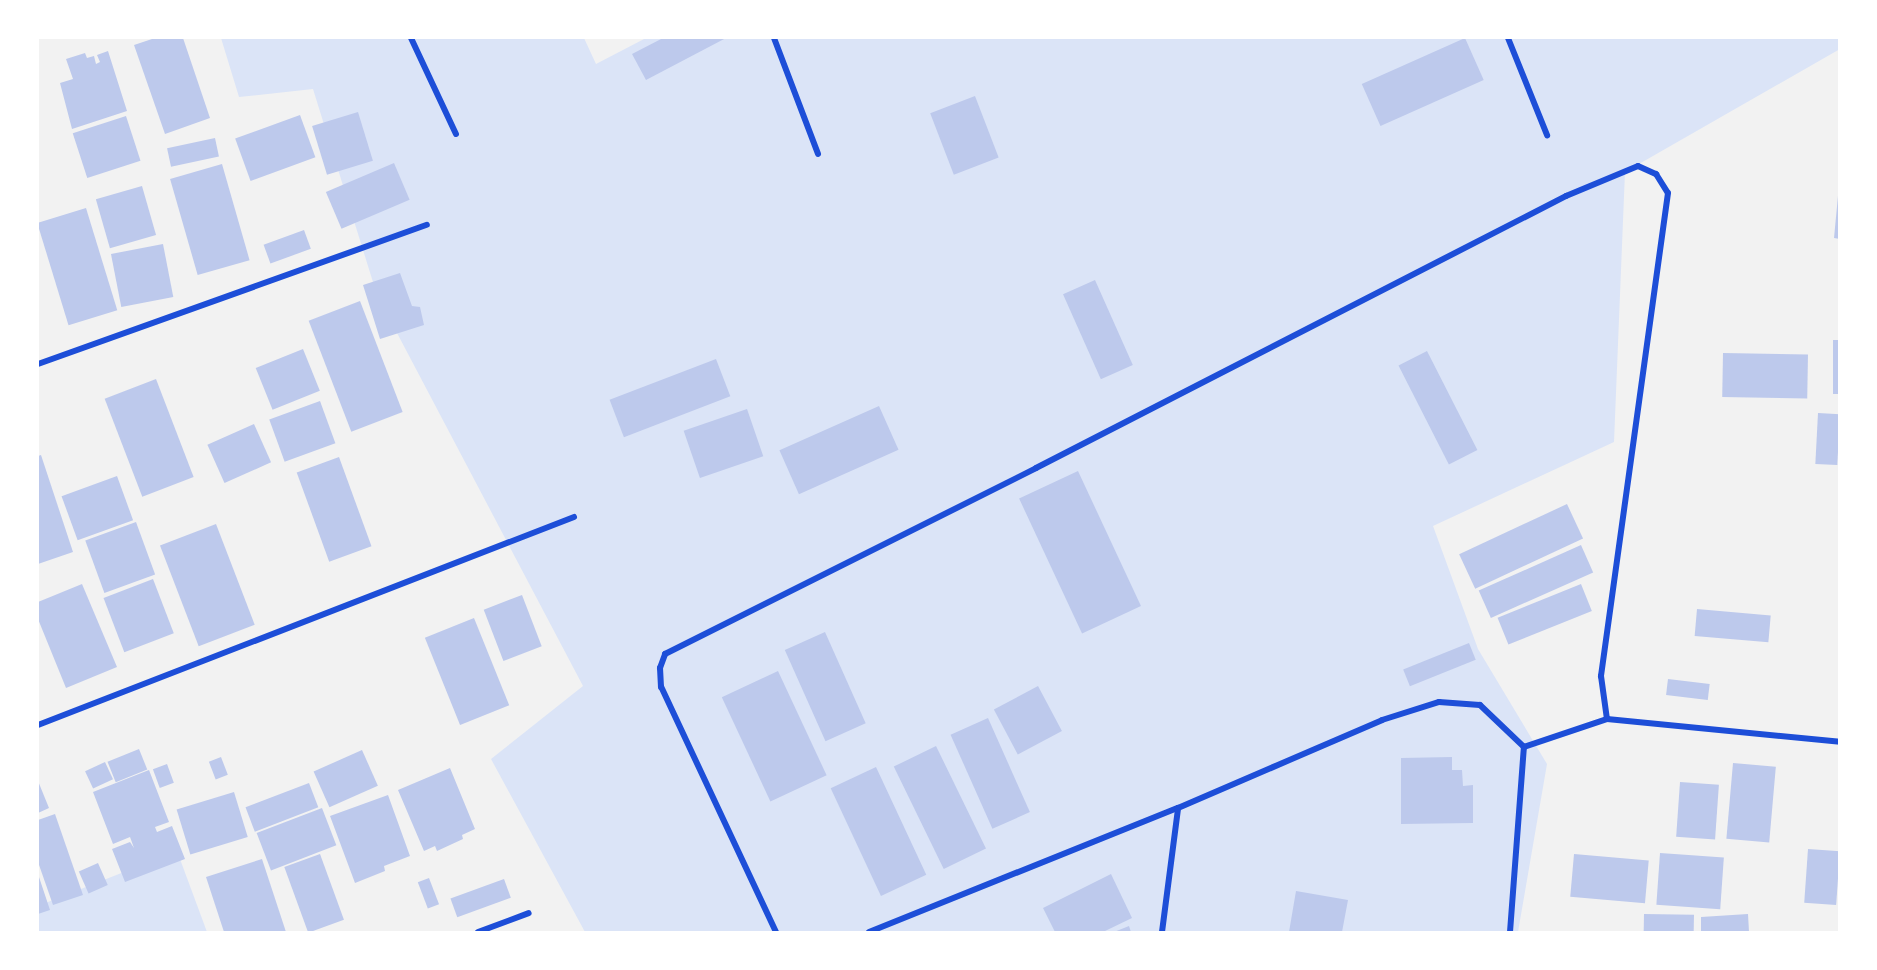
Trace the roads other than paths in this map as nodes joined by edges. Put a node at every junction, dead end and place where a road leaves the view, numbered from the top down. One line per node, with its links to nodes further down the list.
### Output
1 (411, 38): 4 (street)
2 (774, 38): 6 (street)
3 (1508, 38): 5 (street)
4 (456, 134)
5 (1547, 135)
6 (818, 154)
7 (427, 225): 8 (street)
8 (38, 364)
9 (574, 517): 11 (street)
10 (1607, 719): 12 (street); 13 (street); 17 (street)
11 (38, 725)
12 (1839, 742)
13 (1524, 747): 14 (street); 20 (street)
14 (1178, 808): 18 (street); 19 (street)
15 (529, 913): 16 (street)
16 (478, 933)
17 (776, 933)
18 (869, 933)
19 (1162, 933)
20 (1510, 933)

